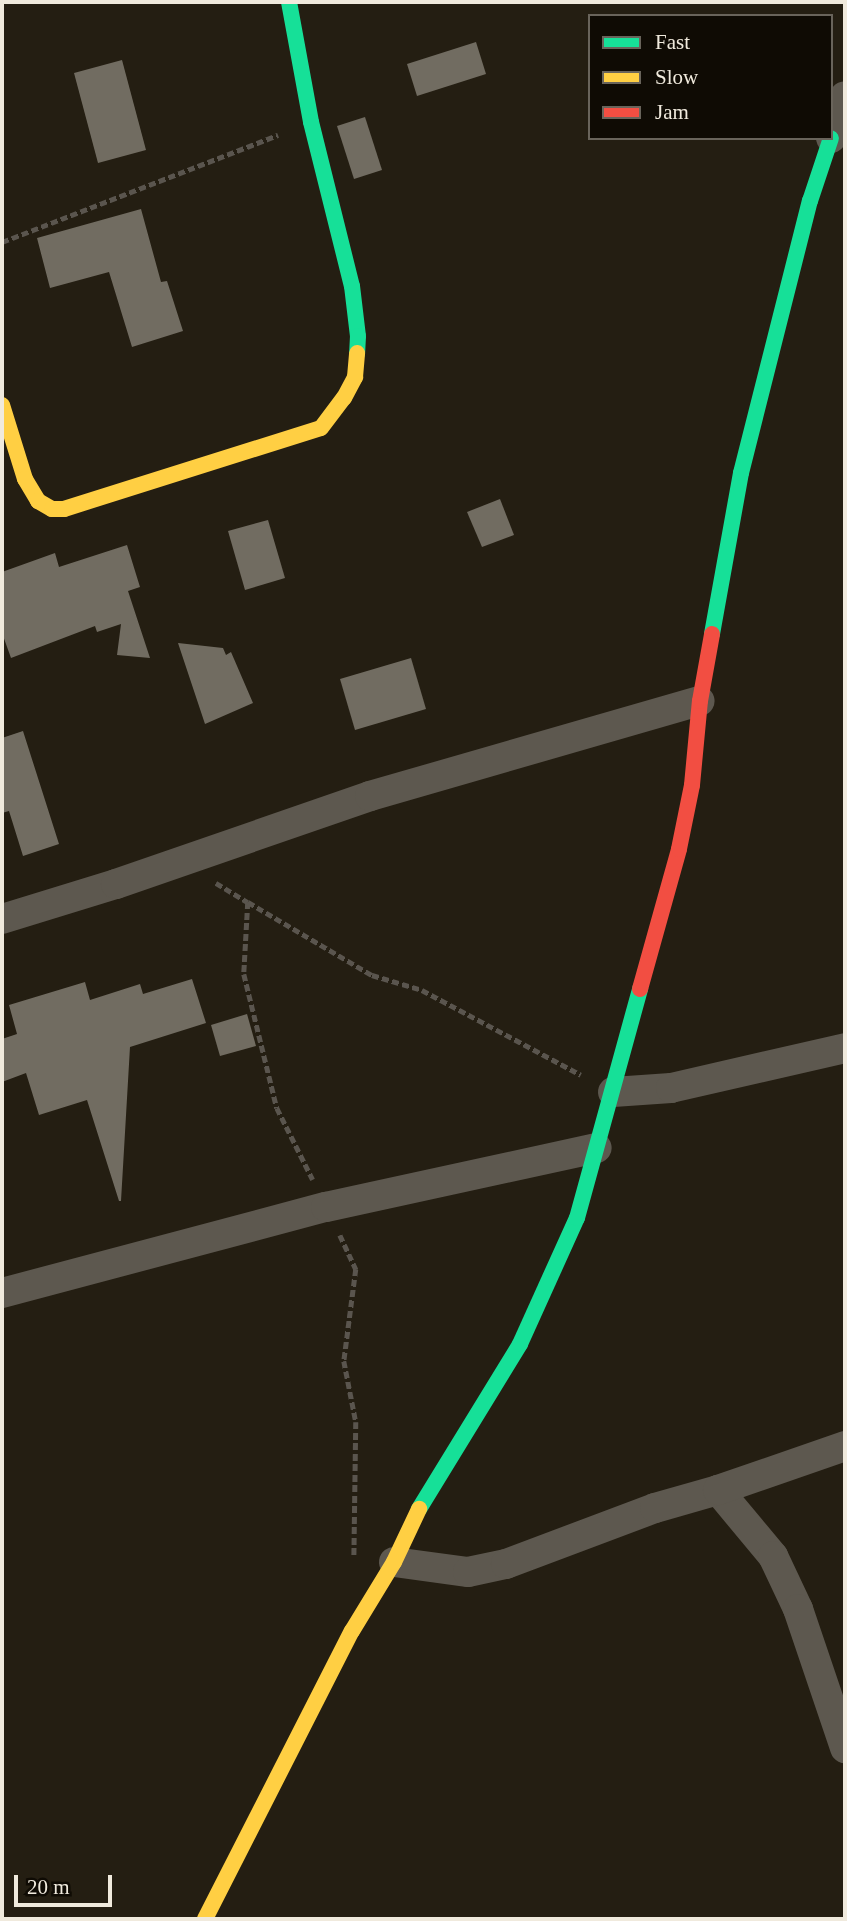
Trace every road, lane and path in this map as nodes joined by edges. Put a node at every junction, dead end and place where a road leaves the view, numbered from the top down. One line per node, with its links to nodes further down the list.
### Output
1 (289, 2): 3 (street)
2 (845, 96): 4 (street)
3 (311, 122): 6 (path); 7 (street)
4 (833, 132)
5 (830, 140): 8 (street)
6 (2, 242)
7 (2, 405)
8 (700, 702): 9 (street); 13 (street)
9 (181, 862): 10 (path); 11 (street)
10 (247, 902): 13 (path); 15 (path)
11 (2, 919)
12 (845, 1048): 13 (street)
13 (613, 1092): 14 (street)
14 (597, 1148): 15 (street); 20 (street)
15 (326, 1207): 16 (street); 19 (path)
16 (2, 1293)
17 (845, 1446): 18 (street)
18 (718, 1490): 20 (street); 21 (street)
19 (354, 1561)
20 (394, 1562): 22 (street)
21 (845, 1748)
22 (205, 1919)

